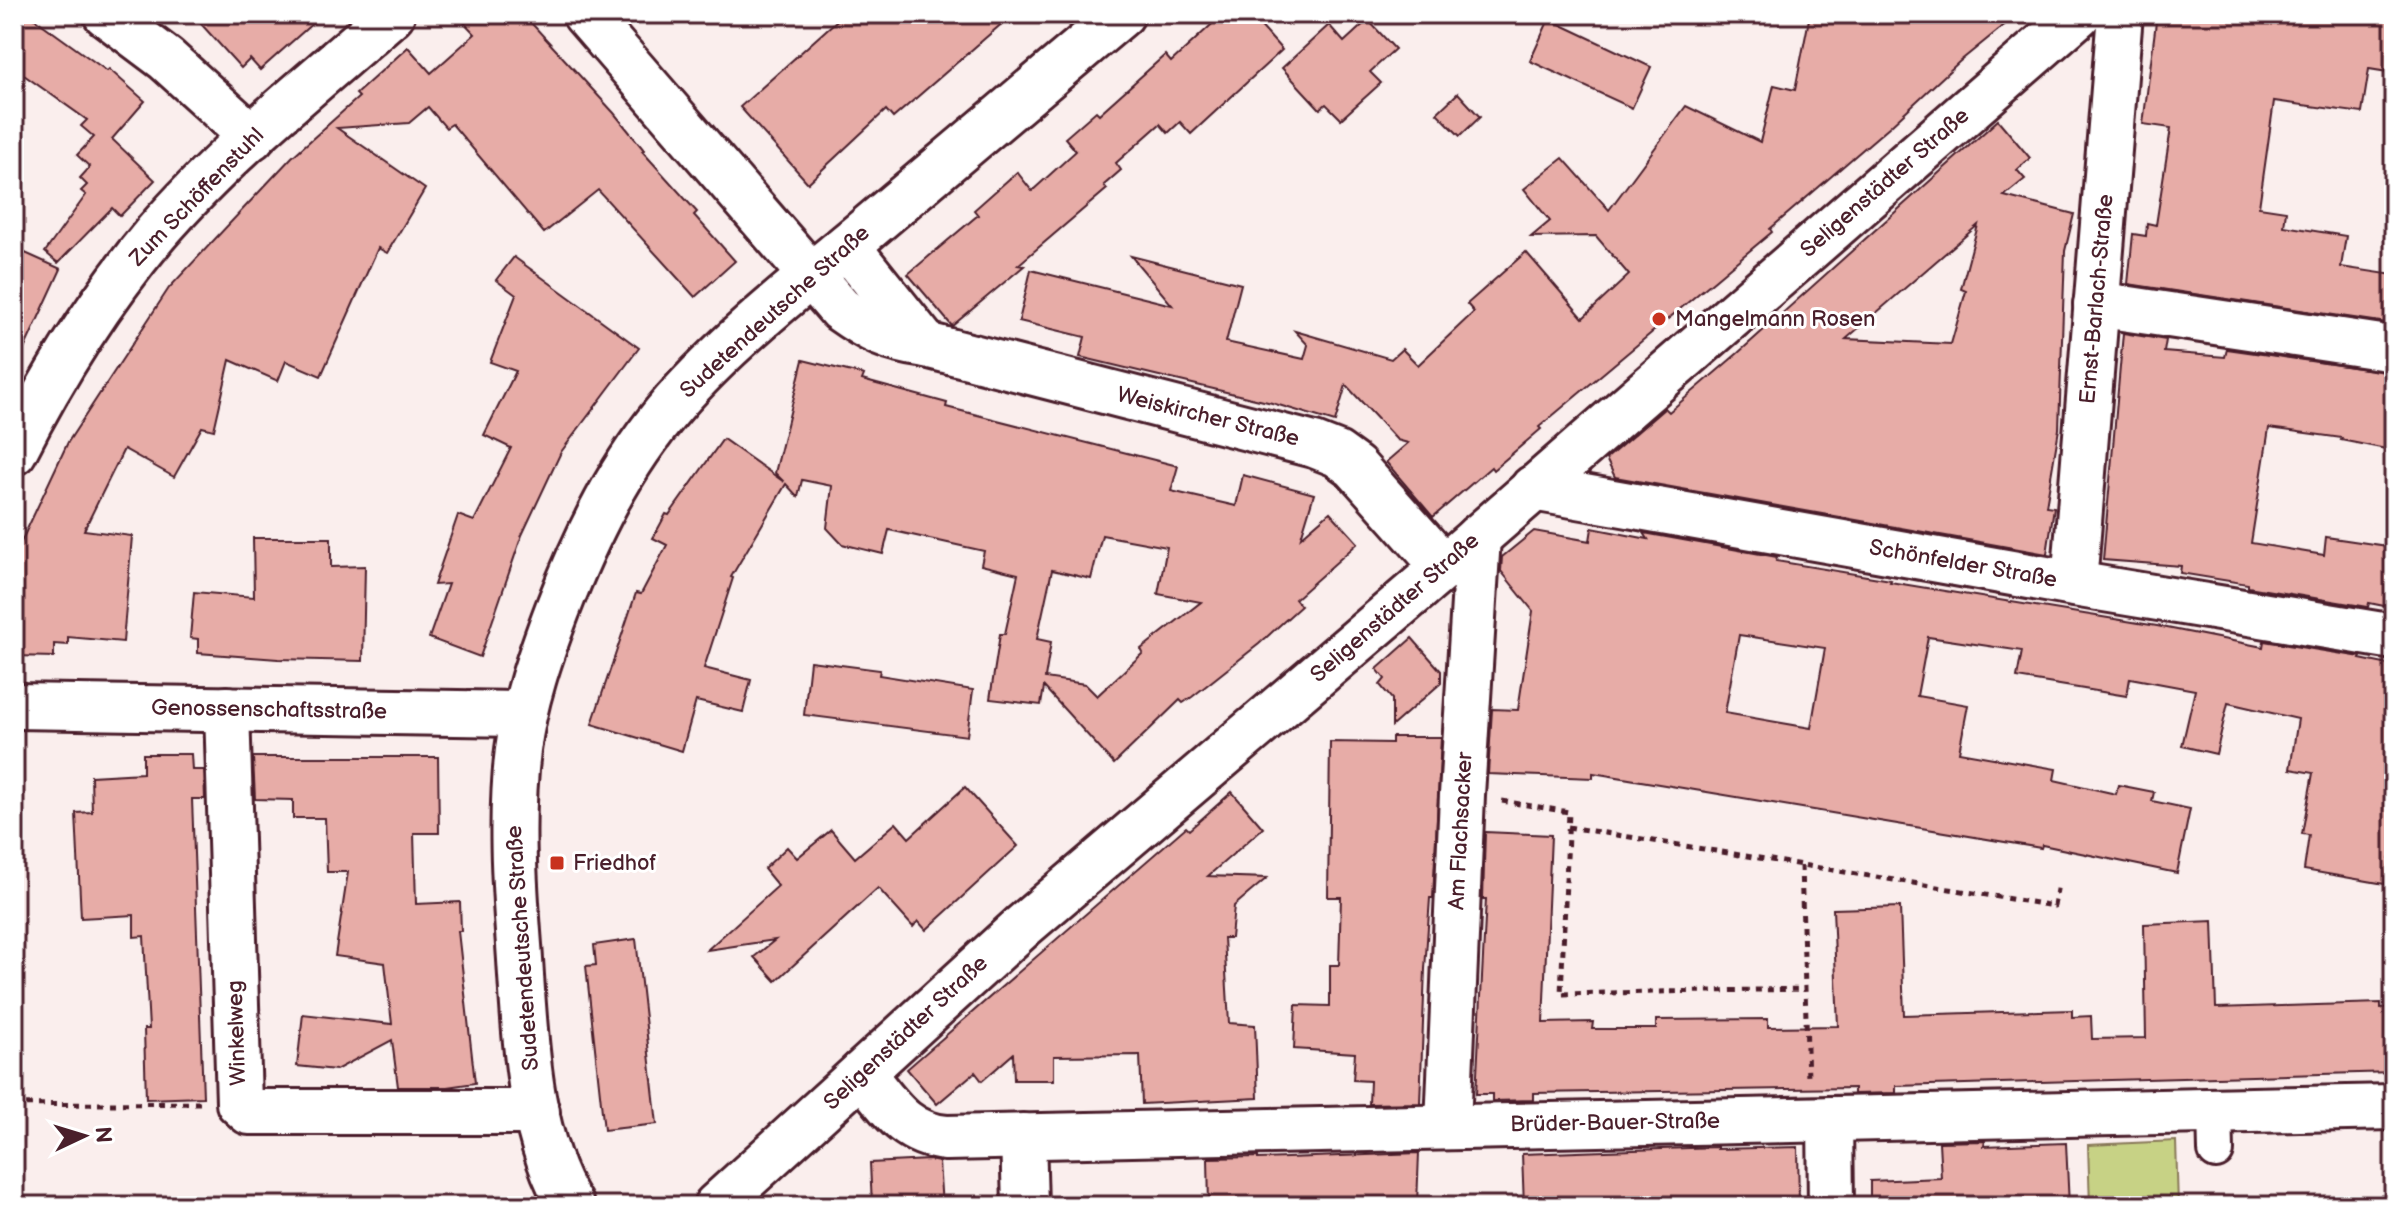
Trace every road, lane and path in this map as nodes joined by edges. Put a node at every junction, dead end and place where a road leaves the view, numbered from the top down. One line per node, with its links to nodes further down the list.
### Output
1 (106, 14): 7 (street)
2 (392, 14): 7 (street, Zum Schöffenstuhl)
3 (585, 14): 9 (street, Weiskircher Straße)
4 (1122, 14): 8 (street, Sudetendeutsche Straße)
5 (2079, 14): 15 (street, Seligenstädter Straße)
6 (2120, 14): 10 (street, Ernst-Barlach-Straße)
7 (252, 137): 13 (street, Zum Schöffenstuhl)
8 (847, 246): 9 (street, Sudetendeutsche Straße); 11 (street)
9 (812, 277): 11 (street, Weiskircher Straße); 22 (street, Sudetendeutsche Straße)
10 (2096, 304): 12 (street); 18 (street, Ernst-Barlach-Straße)
11 (926, 345): 17 (street, Weiskircher Straße)
12 (2394, 349)
13 (29, 386): 14 (street, Zum Schöffenstuhl)
14 (14, 452)
15 (1533, 488): 16 (street, Seligenstädter Straße); 18 (street, Schönfelder Straße)
16 (1478, 537): 17 (street, Seligenstädter Straße); 23 (street, Am Flachsacker)
17 (1444, 567): 28 (street, Seligenstädter Straße)
18 (2074, 584): 19 (street, Schönfelder Straße)
19 (2394, 637)
20 (14, 706): 21 (street, Genossenschaftsstraße)
21 (227, 709): 22 (street, Genossenschaftsstraße); 29 (street, Winkelweg)
22 (524, 714): 32 (street, Sudetendeutsche Straße)
23 (1462, 795): 24 (path); 34 (street, Am Flachsacker)
24 (1568, 827): 25 (path); 27 (path)
25 (1801, 866): 26 (path); 27 (path)
26 (2058, 884)
27 (1805, 989): 33 (path)
28 (862, 1073): 35 (street, Brüder-Bauer-Straße); 38 (street, Seligenstädter Straße)
29 (239, 1103): 30 (path); 32 (street, Winkelweg)
30 (14, 1105)
31 (2394, 1107): 33 (street, Brüder-Bauer-Straße)
32 (537, 1112): 36 (street, Sudetendeutsche Straße)
33 (1820, 1120): 34 (street, Brüder-Bauer-Straße); 40 (street)
34 (1448, 1125): 35 (street, Brüder-Bauer-Straße)
35 (1023, 1136): 39 (street)
36 (564, 1194): 37 (path)
37 (468, 1206)
38 (716, 1206)
39 (1025, 1206)
40 (1831, 1206)

